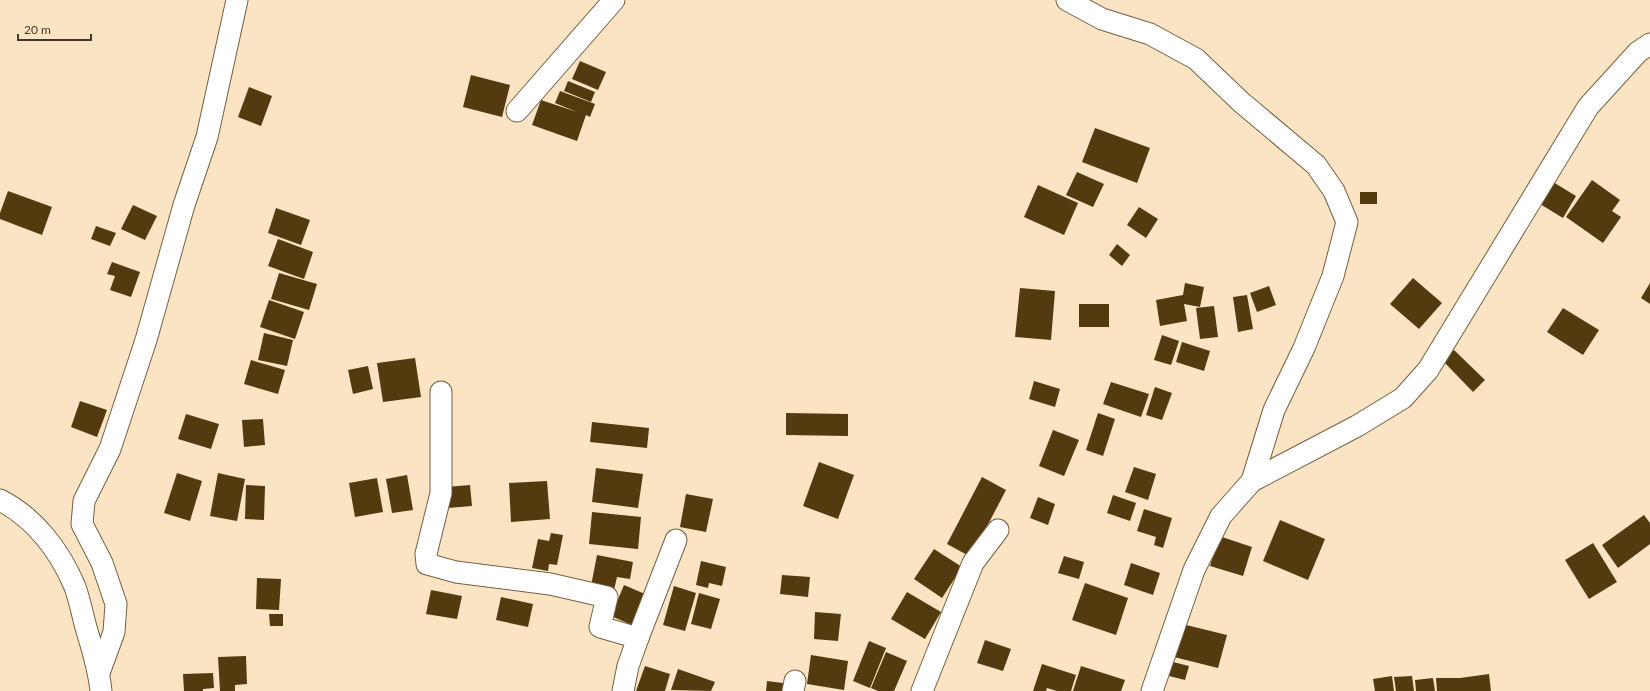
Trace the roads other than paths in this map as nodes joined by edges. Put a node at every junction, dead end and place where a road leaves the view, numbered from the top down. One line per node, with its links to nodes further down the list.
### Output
1 (237, 0): 12 (street)
2 (614, 0): 5 (street)
3 (1067, 0): 7 (street)
4 (1650, 44): 7 (street)
5 (517, 111)
6 (440, 392): 11 (street)
7 (1252, 481): 15 (street)
8 (0, 500): 12 (street)
9 (998, 530): 14 (street)
10 (676, 540): 11 (street)
11 (638, 638): 13 (street)
12 (100, 682)
13 (623, 691)
14 (922, 691)
15 (1152, 691)

